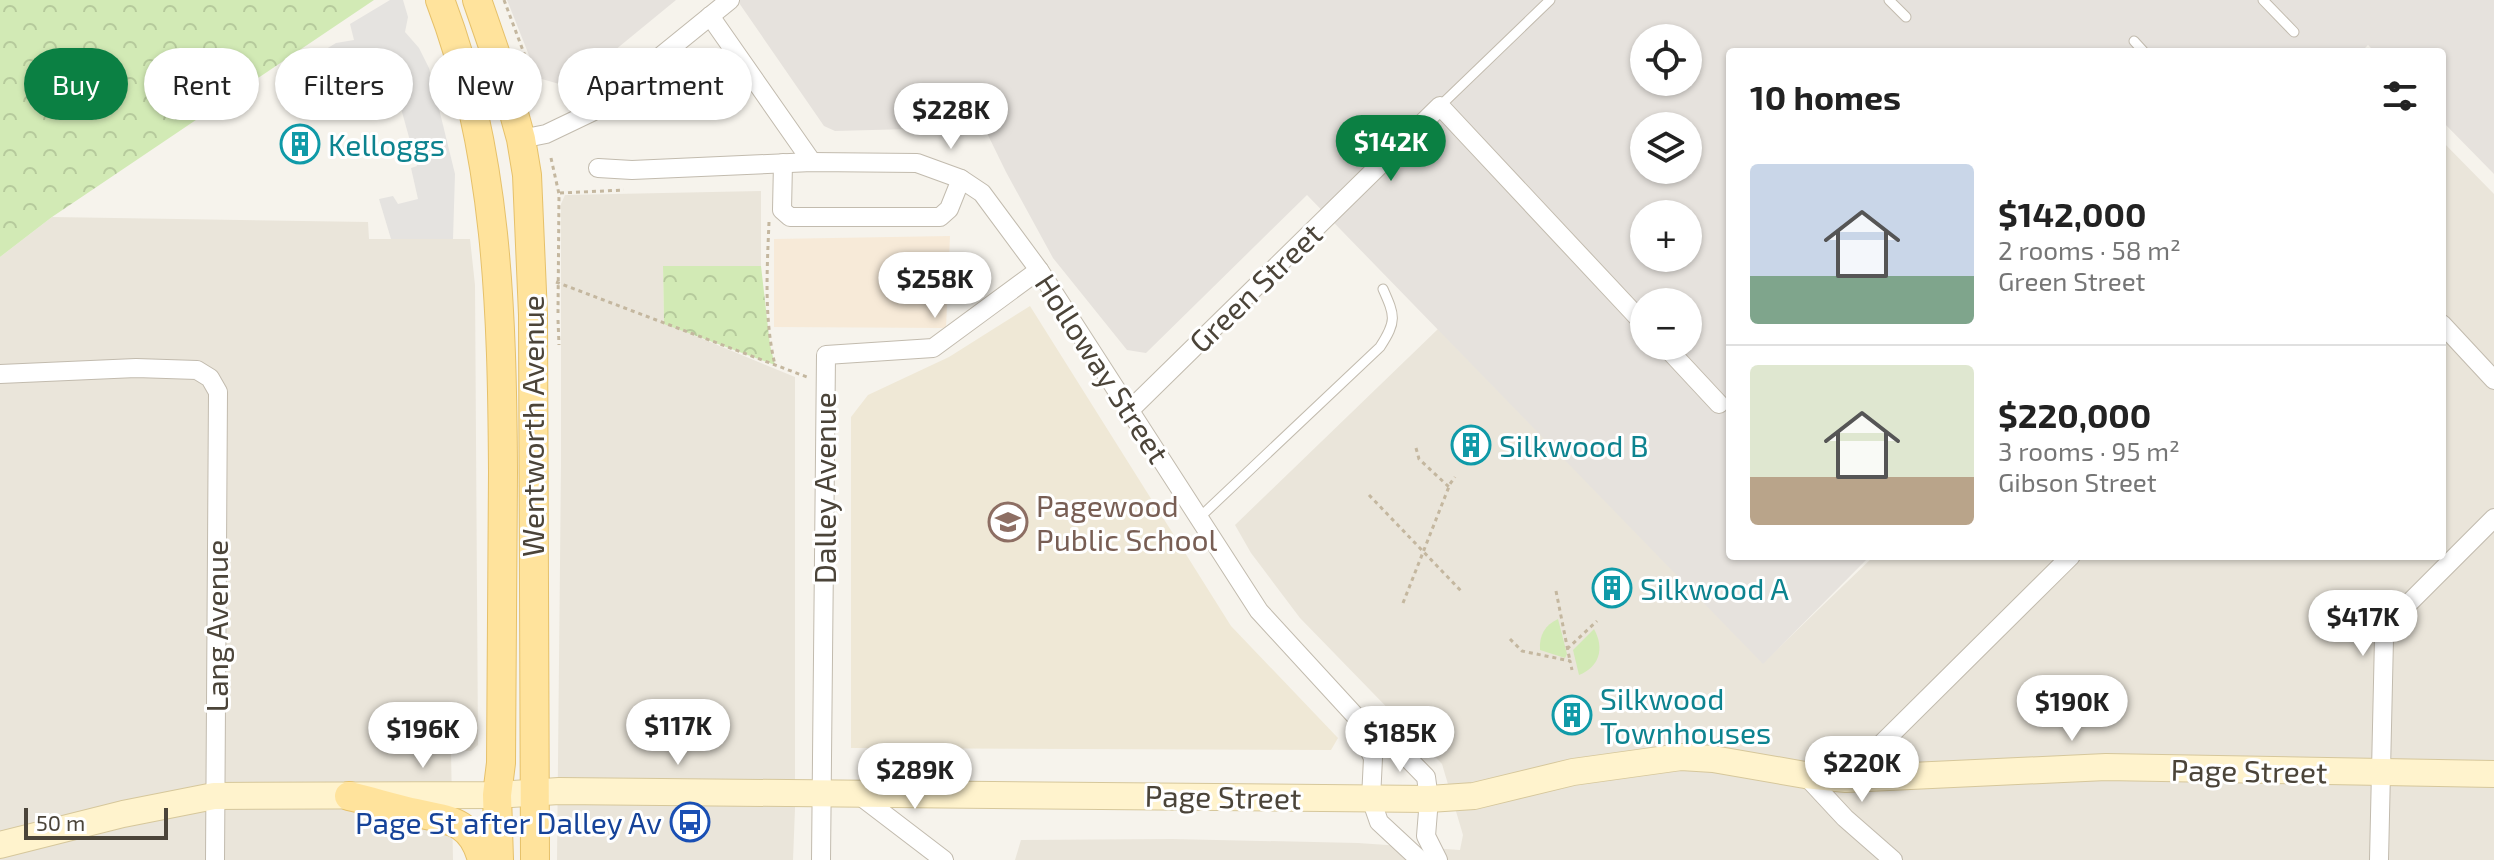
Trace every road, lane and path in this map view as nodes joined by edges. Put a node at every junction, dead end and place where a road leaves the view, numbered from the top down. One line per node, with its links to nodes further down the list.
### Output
1 (440, 0): 16 (main road, Wentworth Avenue)
2 (477, 0): 15 (main road, Wentworth Avenue)
3 (504, 0): 12 (path)
4 (730, 0): 8 (street)
5 (1550, 0): 14 (lane)
6 (1889, 0): 9 (lane)
7 (2263, 0): 10 (lane)
8 (710, 16): 15 (street); 17 (street)
9 (1906, 17)
10 (2294, 32)
11 (2134, 41): 13 (lane)
12 (522, 48)
13 (2140, 48)
14 (1440, 106): 27 (street); 35 (street, Green Street)
15 (521, 139): 16 (main road); 25 (main road, Wentworth Avenue)
16 (480, 145): 59 (main road, Wentworth Avenue)
17 (812, 162): 18 (street, Holloway Street); 20 (street, Holloway Street)
18 (783, 163): 19 (street, Holloway Street); 20 (street)
19 (598, 168)
20 (961, 179): 24 (street, Holloway Street)
21 (632, 189): 22 (path)
22 (559, 194)
23 (769, 211): 30 (path)
24 (1039, 270): 33 (street, Dalley Avenue); 35 (street, Holloway Street)
25 (530, 272): 30 (path); 57 (main road, Wentworth Avenue)
26 (1383, 289): 40 (lane)
27 (1630, 309)
28 (2446, 328): 32 (street)
29 (1678, 360): 34 (street)
30 (775, 365): 33 (path)
31 (0, 374): 61 (street, Lang Avenue)
32 (2494, 380)
33 (825, 384): 58 (street, Dalley Avenue)
34 (1719, 404)
35 (1131, 409): 40 (street, Holloway Street)
36 (1416, 448): 38 (path)
37 (1455, 477): 38 (path)
38 (1449, 487): 42 (path)
39 (1369, 495): 42 (path)
40 (1199, 518): 52 (street, Holloway Street)
41 (2494, 518): 53 (street)
42 (1423, 552): 45 (path); 46 (path)
43 (2067, 560): 56 (street)
44 (1556, 591): 49 (path)
45 (1463, 593)
46 (1403, 603)
47 (1597, 621): 49 (path)
48 (1510, 639): 50 (path)
49 (1567, 649): 50 (path)
50 (1570, 661): 51 (path)
51 (1572, 670)
52 (1360, 721): 63 (street, Holloway Street); 64 (street, Holloway Street)
53 (2382, 772): 54 (main road, Page Street); 56 (main road, Page Street); 75 (street)
54 (2494, 774)
55 (1805, 775): 56 (main road, Page Street); 64 (main road, Page Street); 74 (street)
56 (1846, 779)
57 (535, 792): 58 (main road, Page Street); 59 (main road, Page Street); 69 (main road, Wentworth Avenue)
58 (822, 793): 60 (main road, Page Street); 70 (street, Dalley Avenue)
59 (497, 795): 62 (main road, Page Street); 68 (main road, Wentworth Avenue)
60 (859, 795): 63 (main road, Page Street); 71 (street)
61 (214, 796): 62 (main road, Page Street); 65 (main road, Page Street); 66 (street, Lang Avenue)
62 (349, 796): 67 (main road)
63 (1371, 799): 64 (main road, Page Street); 72 (street)
64 (1429, 799): 73 (street, Holloway Street)
65 (0, 845)
66 (215, 860)
67 (482, 860)
68 (499, 860)
69 (535, 860)
70 (821, 860)
71 (944, 860)
72 (1420, 860)
73 (1438, 860)
74 (1893, 860)
75 (2379, 860)

